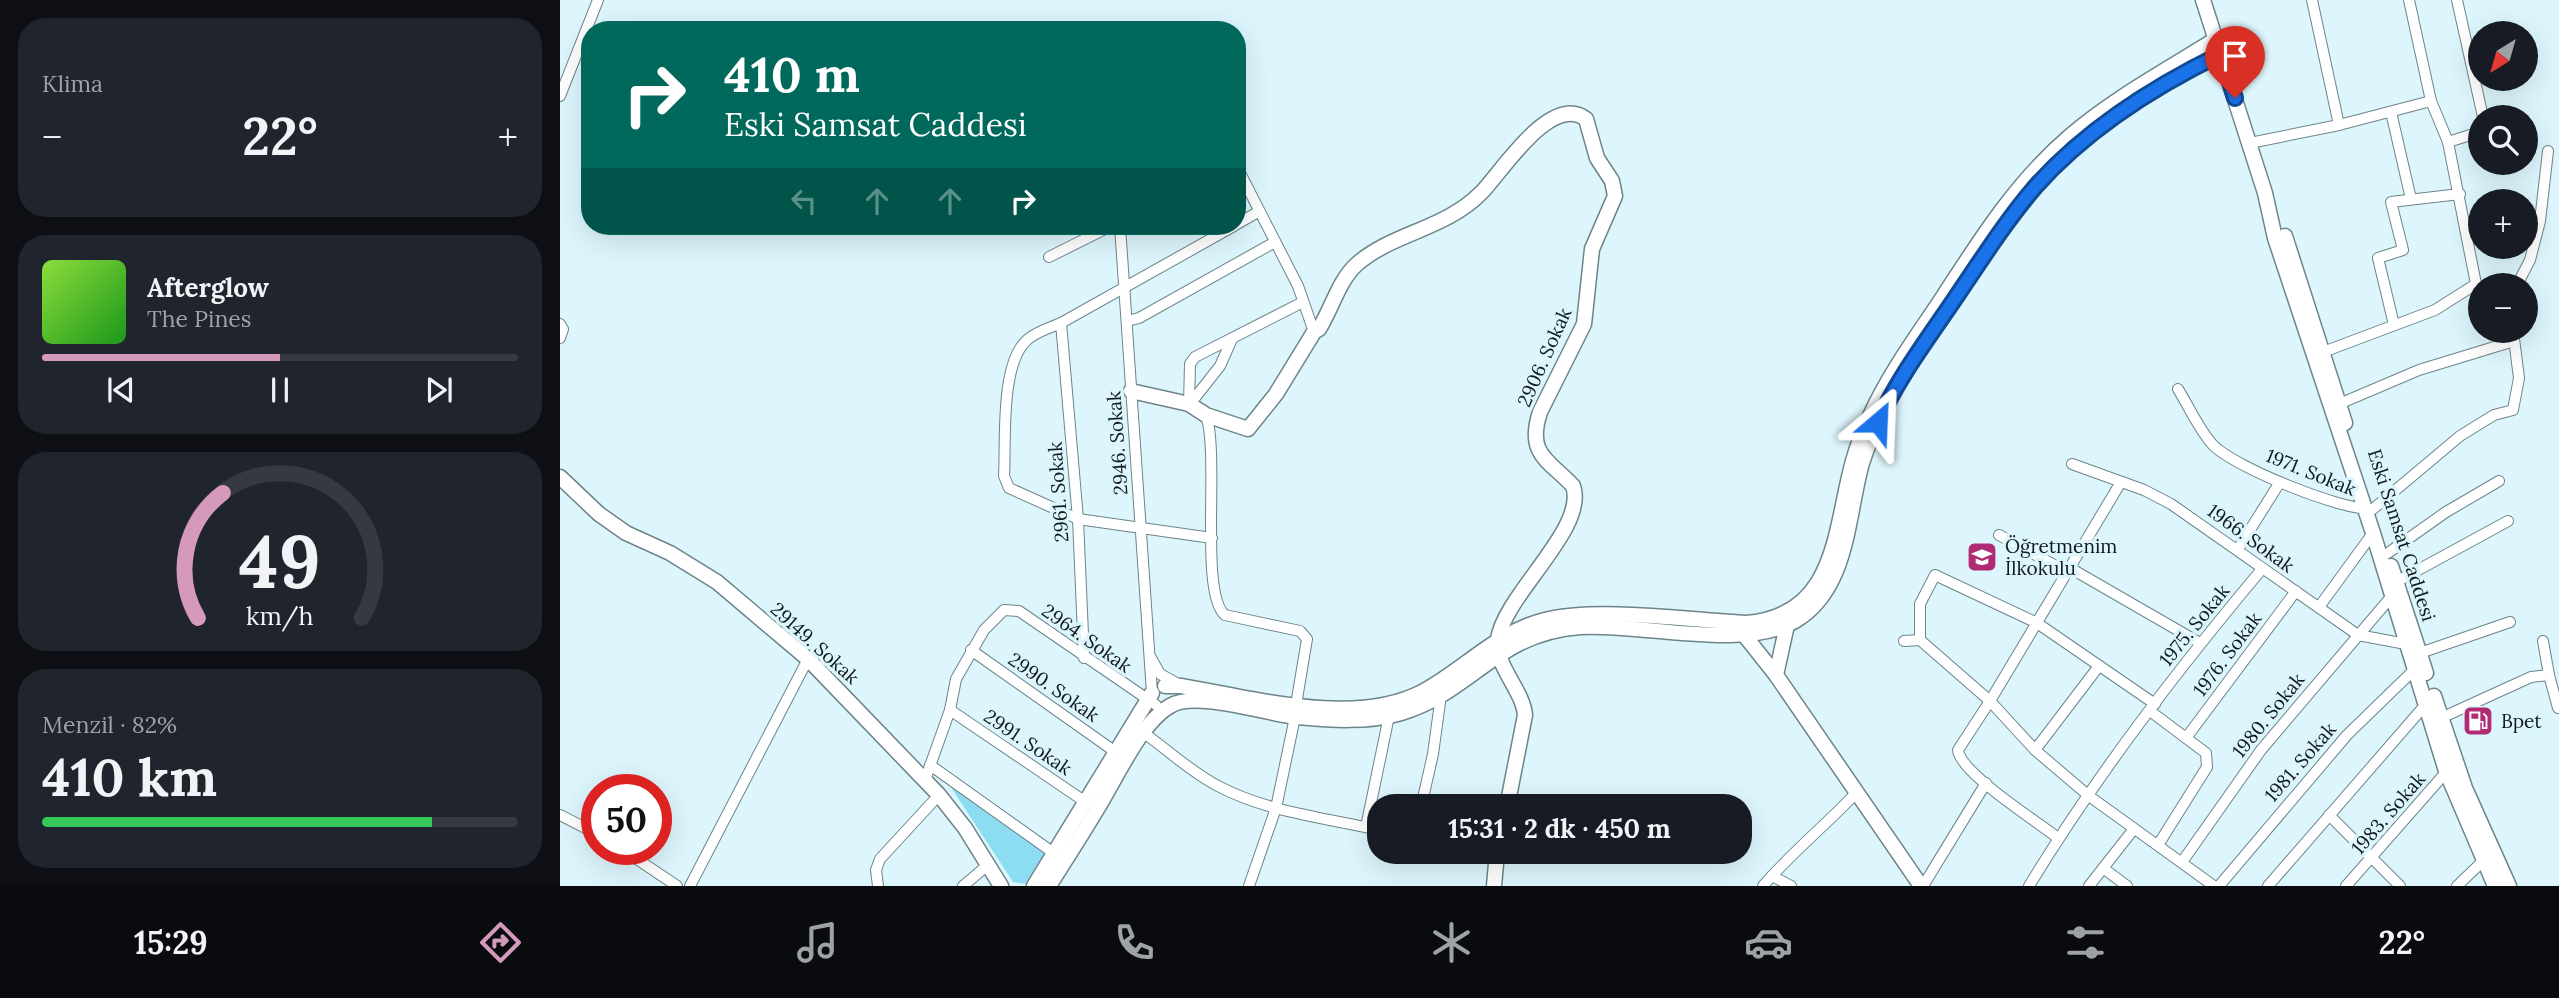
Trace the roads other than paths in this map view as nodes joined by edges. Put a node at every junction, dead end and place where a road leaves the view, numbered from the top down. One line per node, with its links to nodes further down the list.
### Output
1 (598, 0): 6 (street)
2 (2203, 0): 7 (street, Eski Samsat Caddesi)
3 (2312, 0): 14 (street)
4 (2409, 0): 11 (street)
5 (2457, 0): 12 (street)
6 (590, 21)
7 (2216, 39): 9 (street, Eski Samsat Caddesi); 71 (street)
8 (581, 43): 10 (street)
9 (2221, 54): 17 (street, Eski Samsat Caddesi); 70 (street)
10 (560, 96)
11 (2431, 101): 13 (street); 16 (street)
12 (2480, 105)
13 (2391, 112): 14 (street); 22 (street)
14 (2339, 125): 17 (street)
15 (2468, 136): 16 (street)
16 (2448, 142): 21 (street)
17 (2250, 143): 20 (street, Eski Samsat Caddesi)
18 (2548, 152): 30 (street)
19 (1246, 186): 23 (street)
20 (2265, 193): 42 (street, Eski Samsat Caddesi); 53 (street, Eski Samsat Caddesi)
21 (2460, 194): 22 (street); 36 (street)
22 (2412, 199): 36 (street)
23 (1258, 212): 24 (street); 28 (street)
24 (1246, 219)
25 (1093, 235): 29 (street)
26 (1121, 235): 31 (street, 2946. Sokak)
27 (1218, 235): 31 (street)
28 (1275, 242): 32 (street); 33 (street)
29 (1049, 257)
30 (2523, 273)
31 (1125, 287): 33 (street, 2946. Sokak); 34 (street)
32 (1303, 302): 37 (street); 39 (street)
33 (1127, 321): 44 (street, 2946. Sokak)
34 (1061, 323): 54 (street, 2961. Sokak); 54 (street)
35 (560, 324): 38 (street)
36 (2393, 325): 42 (street)
37 (1314, 332): 47 (street, 2906. Sokak); 78 (street, 2906. Sokak)
38 (560, 338)
39 (1232, 339): 45 (street); 45 (street)
40 (2493, 343): 46 (street)
41 (2514, 343): 53 (street, 1971. Sokak)
42 (2323, 352): 46 (street, Eski Samsat Caddesi)
43 (2178, 389): 52 (street, 1971. Sokak)
44 (1131, 391): 45 (street, 2906. Sokak); 56 (street, 2946. Sokak)
45 (1189, 404): 47 (street, 2906. Sokak)
46 (2339, 404): 53 (street, Eski Samsat Caddesi)
47 (1206, 415): 59 (street)
48 (2072, 464): 51 (street, 1966. Sokak)
49 (560, 477): 83 (street, 29149. Sokak)
50 (2499, 481): 61 (street)
51 (2120, 482): 60 (street, 1966. Sokak); 63 (street)
52 (2280, 482): 53 (street, 1971. Sokak); 60 (street)
53 (2369, 510): 57 (street, Eski Samsat Caddesi); 61 (street, Eski Samsat Caddesi)
54 (1079, 519): 56 (street); 81 (street, 2961. Sokak)
55 (2508, 521): 64 (street)
56 (1139, 528): 59 (street); 82 (street, 2946. Sokak)
57 (2373, 533): 66 (street, Eski Samsat Caddesi); 67 (street)
58 (1999, 534): 63 (street)
59 (1212, 538): 95 (street)
60 (2238, 549): 62 (street, 1966. Sokak)
61 (2388, 553): 64 (street, Eski Samsat Caddesi)
62 (2262, 569): 65 (street, 1966. Sokak); 76 (street, 1975. Sokak)
63 (2069, 570): 69 (street); 76 (street)
64 (2396, 582): 80 (street, Eski Samsat Caddesi)
65 (2296, 592): 67 (street, 1966. Sokak); 99 (street, 1976. Sokak)
66 (2391, 597): 72 (street, 1980. Sokak); 77 (street, Eski Samsat Caddesi)
67 (2319, 607): 72 (street, 1966. Sokak)
68 (2510, 622): 80 (street)
69 (2037, 623): 73 (street); 84 (street); 90 (street)
70 (1787, 625): 71 (street); 86 (street)
71 (1738, 628): 78 (street); 86 (street)
72 (2358, 635): 77 (street, 1966. Sokak); 123 (street, 1980. Sokak)
73 (1920, 640): 74 (street); 90 (street)
74 (1904, 641)
75 (2543, 641): 87 (street)
76 (2200, 643): 92 (street, 1975. Sokak)
77 (2406, 644): 85 (street, Eski Samsat Caddesi)
78 (1498, 646): 89 (street); 95 (street); 108 (street)
79 (971, 650): 81 (street, 2964. Sokak); 94 (street, 2964. Sokak); 101 (street, 2990. Sokak)
80 (2420, 653): 97 (street, Eski Samsat Caddesi)
81 (1084, 658): 88 (street, 2964. Sokak)
82 (1150, 658): 88 (street, 2946. Sokak); 88 (street)
83 (808, 660): 104 (street, 29149. Sokak); 131 (street)
84 (2099, 666): 92 (street); 100 (street)
85 (2415, 669): 91 (street, Eski Samsat Caddesi); 146 (street, 1981. Sokak)
86 (1776, 675): 106 (street)
87 (2549, 675): 93 (street); 97 (street)
88 (1158, 694): 95 (street); 95 (street); 98 (street); 101 (street)
89 (1441, 695): 96 (street); 107 (street)
90 (1990, 701): 100 (street); 105 (street)
91 (2427, 703): 103 (street, Eski Samsat Caddesi); 114 (street)
92 (2153, 707): 99 (street); 110 (street, 1975. Sokak)
93 (2558, 708)
94 (950, 710): 102 (street, 2964. Sokak); 111 (street, 2991. Sokak)
95 (1296, 711): 96 (street); 112 (street)
96 (1389, 716): 116 (street)
97 (2441, 718): 103 (street, Eski Samsat Caddesi)
98 (1144, 733): 112 (street); 136 (street)
99 (2186, 738): 119 (street)
100 (2035, 750): 110 (street)
101 (1117, 753): 111 (street)
102 (930, 765): 104 (street, 2964. Sokak); 120 (street)
103 (2451, 766): 121 (street, 1983. Sokak); 122 (street, Eski Samsat Caddesi); 152 (street, Eski Samsat Caddesi)
104 (925, 780): 109 (street, 29149. Sokak)
105 (1986, 783): 118 (street); 141 (street)
106 (1857, 792): 129 (street); 141 (street)
107 (1424, 794)
108 (1510, 794)
109 (939, 795): 124 (street, 29149. Sokak); 132 (street)
110 (2089, 796): 117 (street); 118 (street, 1975. Sokak)
111 (1087, 803): 120 (street)
112 (1276, 807): 116 (street); 137 (street)
113 (560, 815): 115 (street)
114 (2329, 815): 121 (street); 147 (street)
115 (581, 826)
116 (1366, 827)
117 (2133, 830): 119 (street); 127 (street)
118 (2059, 838): 142 (street, 1975. Sokak)
119 (2158, 845): 123 (street)
120 (1055, 854): 135 (street)
121 (2373, 857): 148 (street, 1983. Sokak); 149 (street)
122 (2483, 861): 150 (street); 151 (street, Eski Samsat Caddesi)
123 (2182, 862): 128 (street)
124 (989, 864): 133 (street); 134 (street, 29149. Sokak)
125 (1496, 864): 138 (street)
126 (646, 865): 130 (street)
127 (2103, 868): 143 (street); 144 (street)
128 (2198, 875): 145 (street); 146 (street)
129 (1772, 876): 139 (street); 140 (street)
130 (677, 886)
131 (690, 886)
132 (878, 886)
133 (963, 886)
134 (1001, 886)
135 (1034, 886)
136 (1049, 886)
137 (1249, 886)
138 (1494, 886)
139 (1763, 886)
140 (1791, 886)
141 (1922, 886)
142 (2029, 886)
143 (2089, 886)
144 (2127, 886)
145 (2193, 886)
146 (2217, 886)
147 (2268, 886)
148 (2346, 886)
149 (2400, 886)
150 (2457, 886)
151 (2496, 886)
152 (2509, 886)

